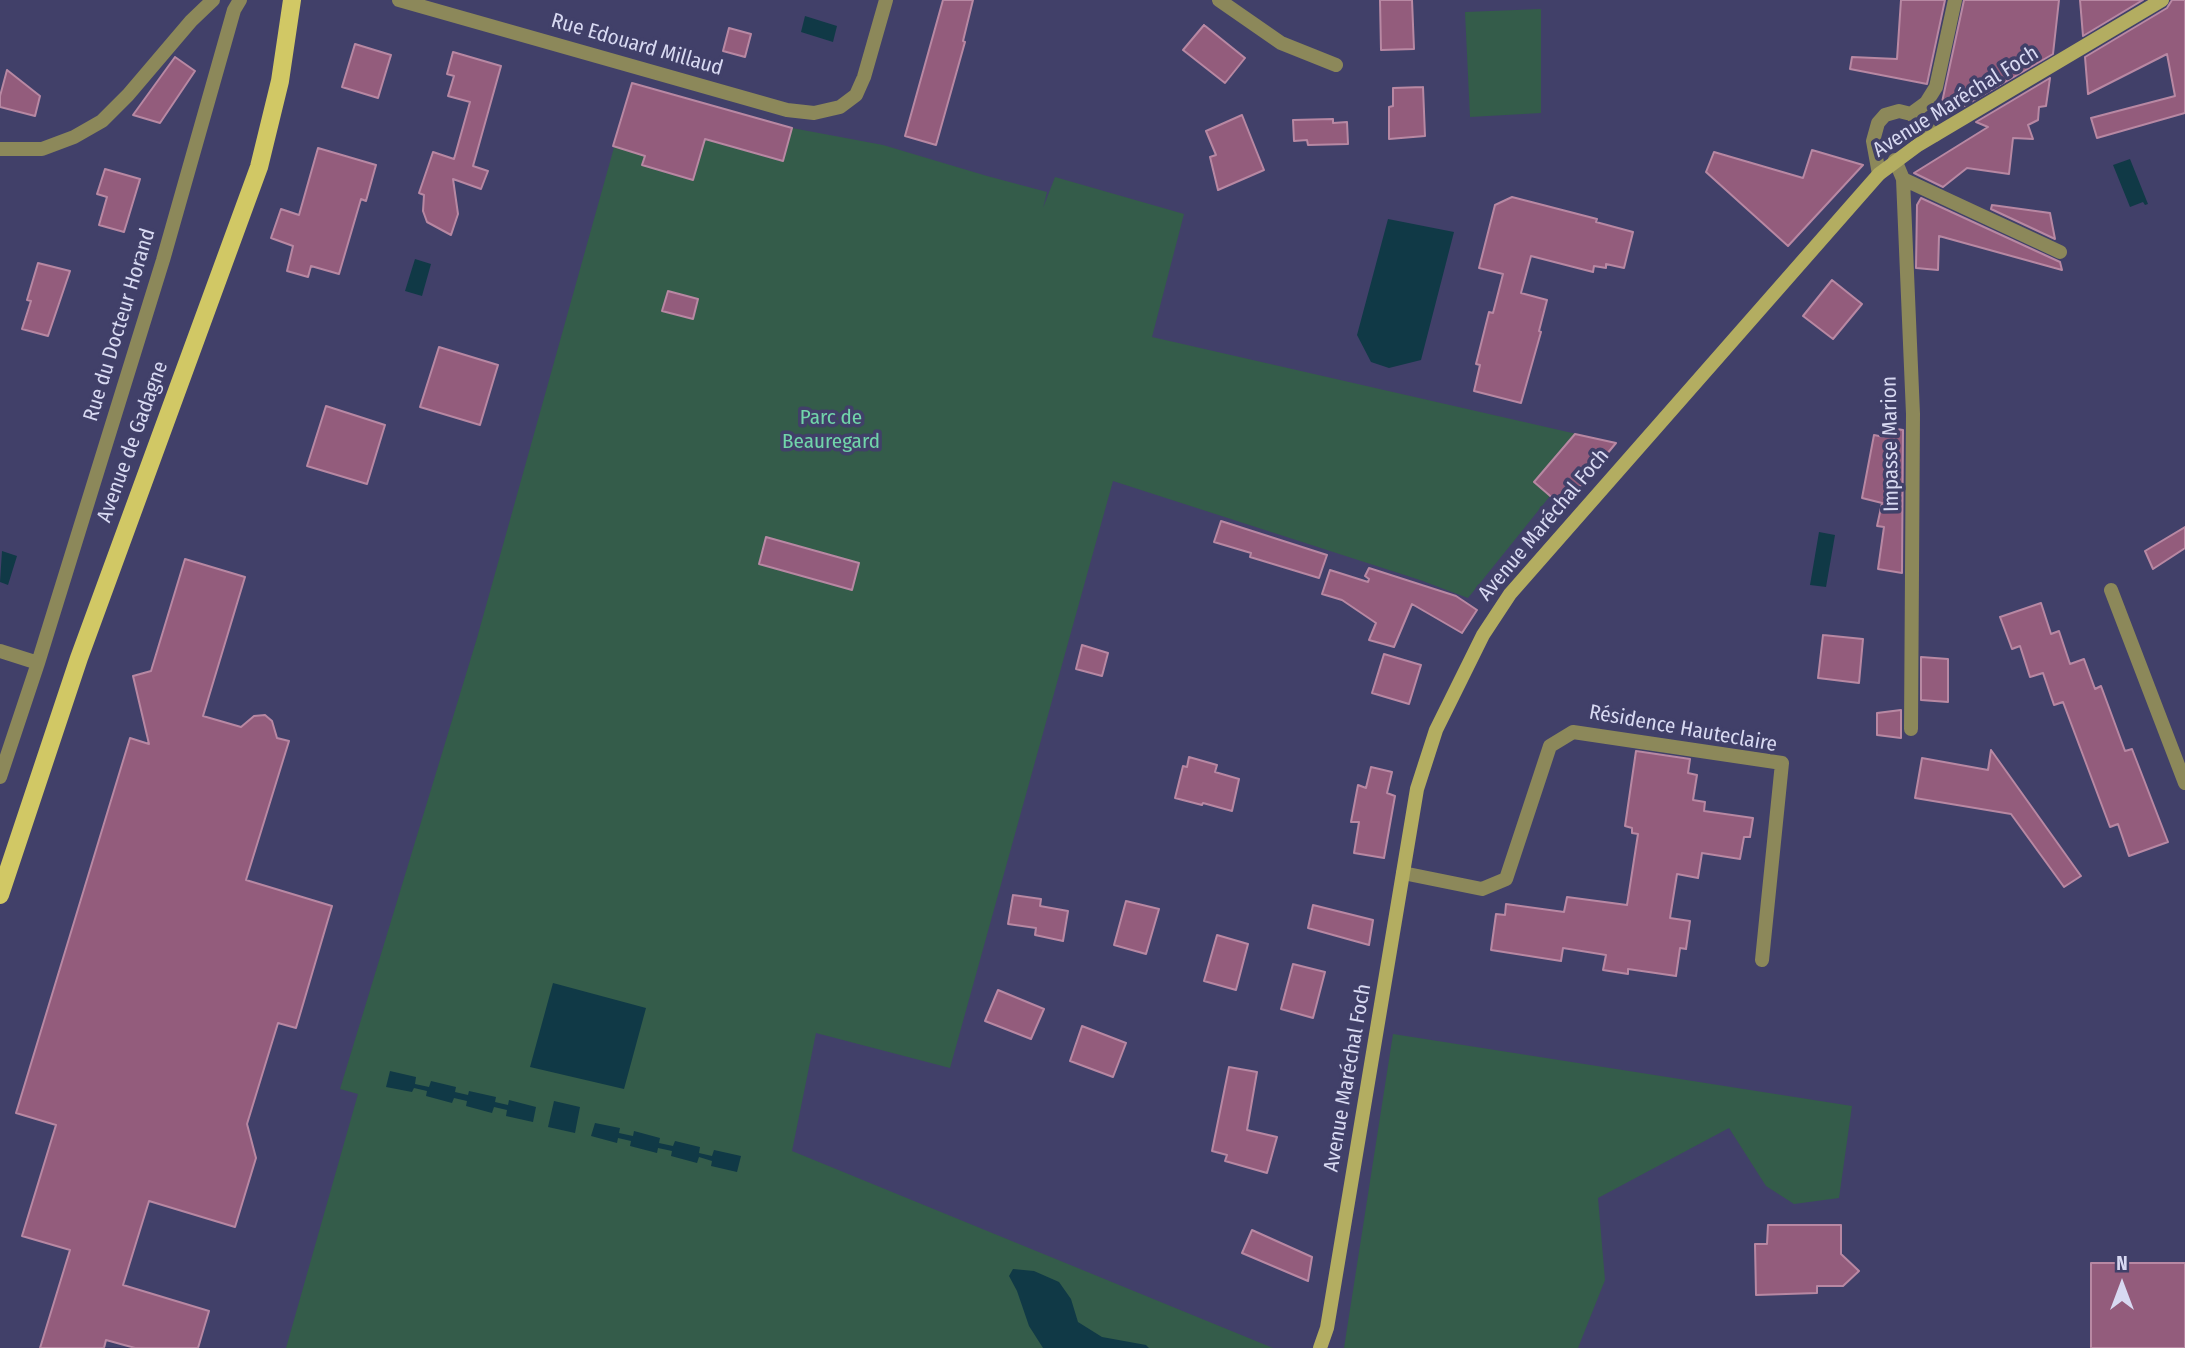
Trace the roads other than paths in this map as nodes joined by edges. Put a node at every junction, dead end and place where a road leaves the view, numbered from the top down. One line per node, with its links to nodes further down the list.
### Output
1 (213, 0): 13 (street)
2 (240, 0): 20 (street, Rue du Docteur Horand)
3 (292, 0): 25 (main road, Avenue de Gadagne)
4 (399, 0): 9 (street, Rue Edouard Millaud)
5 (886, 0): 9 (street, Rue Edouard Millaud)
6 (1219, 0): 10 (street)
7 (1955, 0): 11 (street)
8 (2162, 0): 12 (main road, Avenue Maréchal Foch)
9 (451, 7)
10 (1336, 65)
11 (1911, 114): 12 (street); 15 (street)
12 (1935, 135): 14 (main road, Avenue Maréchal Foch)
13 (0, 149)
14 (1895, 160): 15 (main road, Avenue Maréchal Foch); 16 (street, Impasse Marion)
15 (1879, 174): 24 (main road, Avenue Maréchal Foch)
16 (1903, 178): 17 (street); 21 (street, Impasse Marion)
17 (2060, 253)
18 (2110, 590): 23 (street)
19 (0, 651): 20 (street)
20 (38, 663): 22 (street, Rue du Docteur Horand)
21 (1911, 729)
22 (0, 777)
23 (2185, 783)
24 (1403, 873): 26 (street, Résidence Hauteclaire); 27 (main road, Avenue Maréchal Foch)
25 (0, 895)
26 (1762, 960)
27 (1320, 1348)

